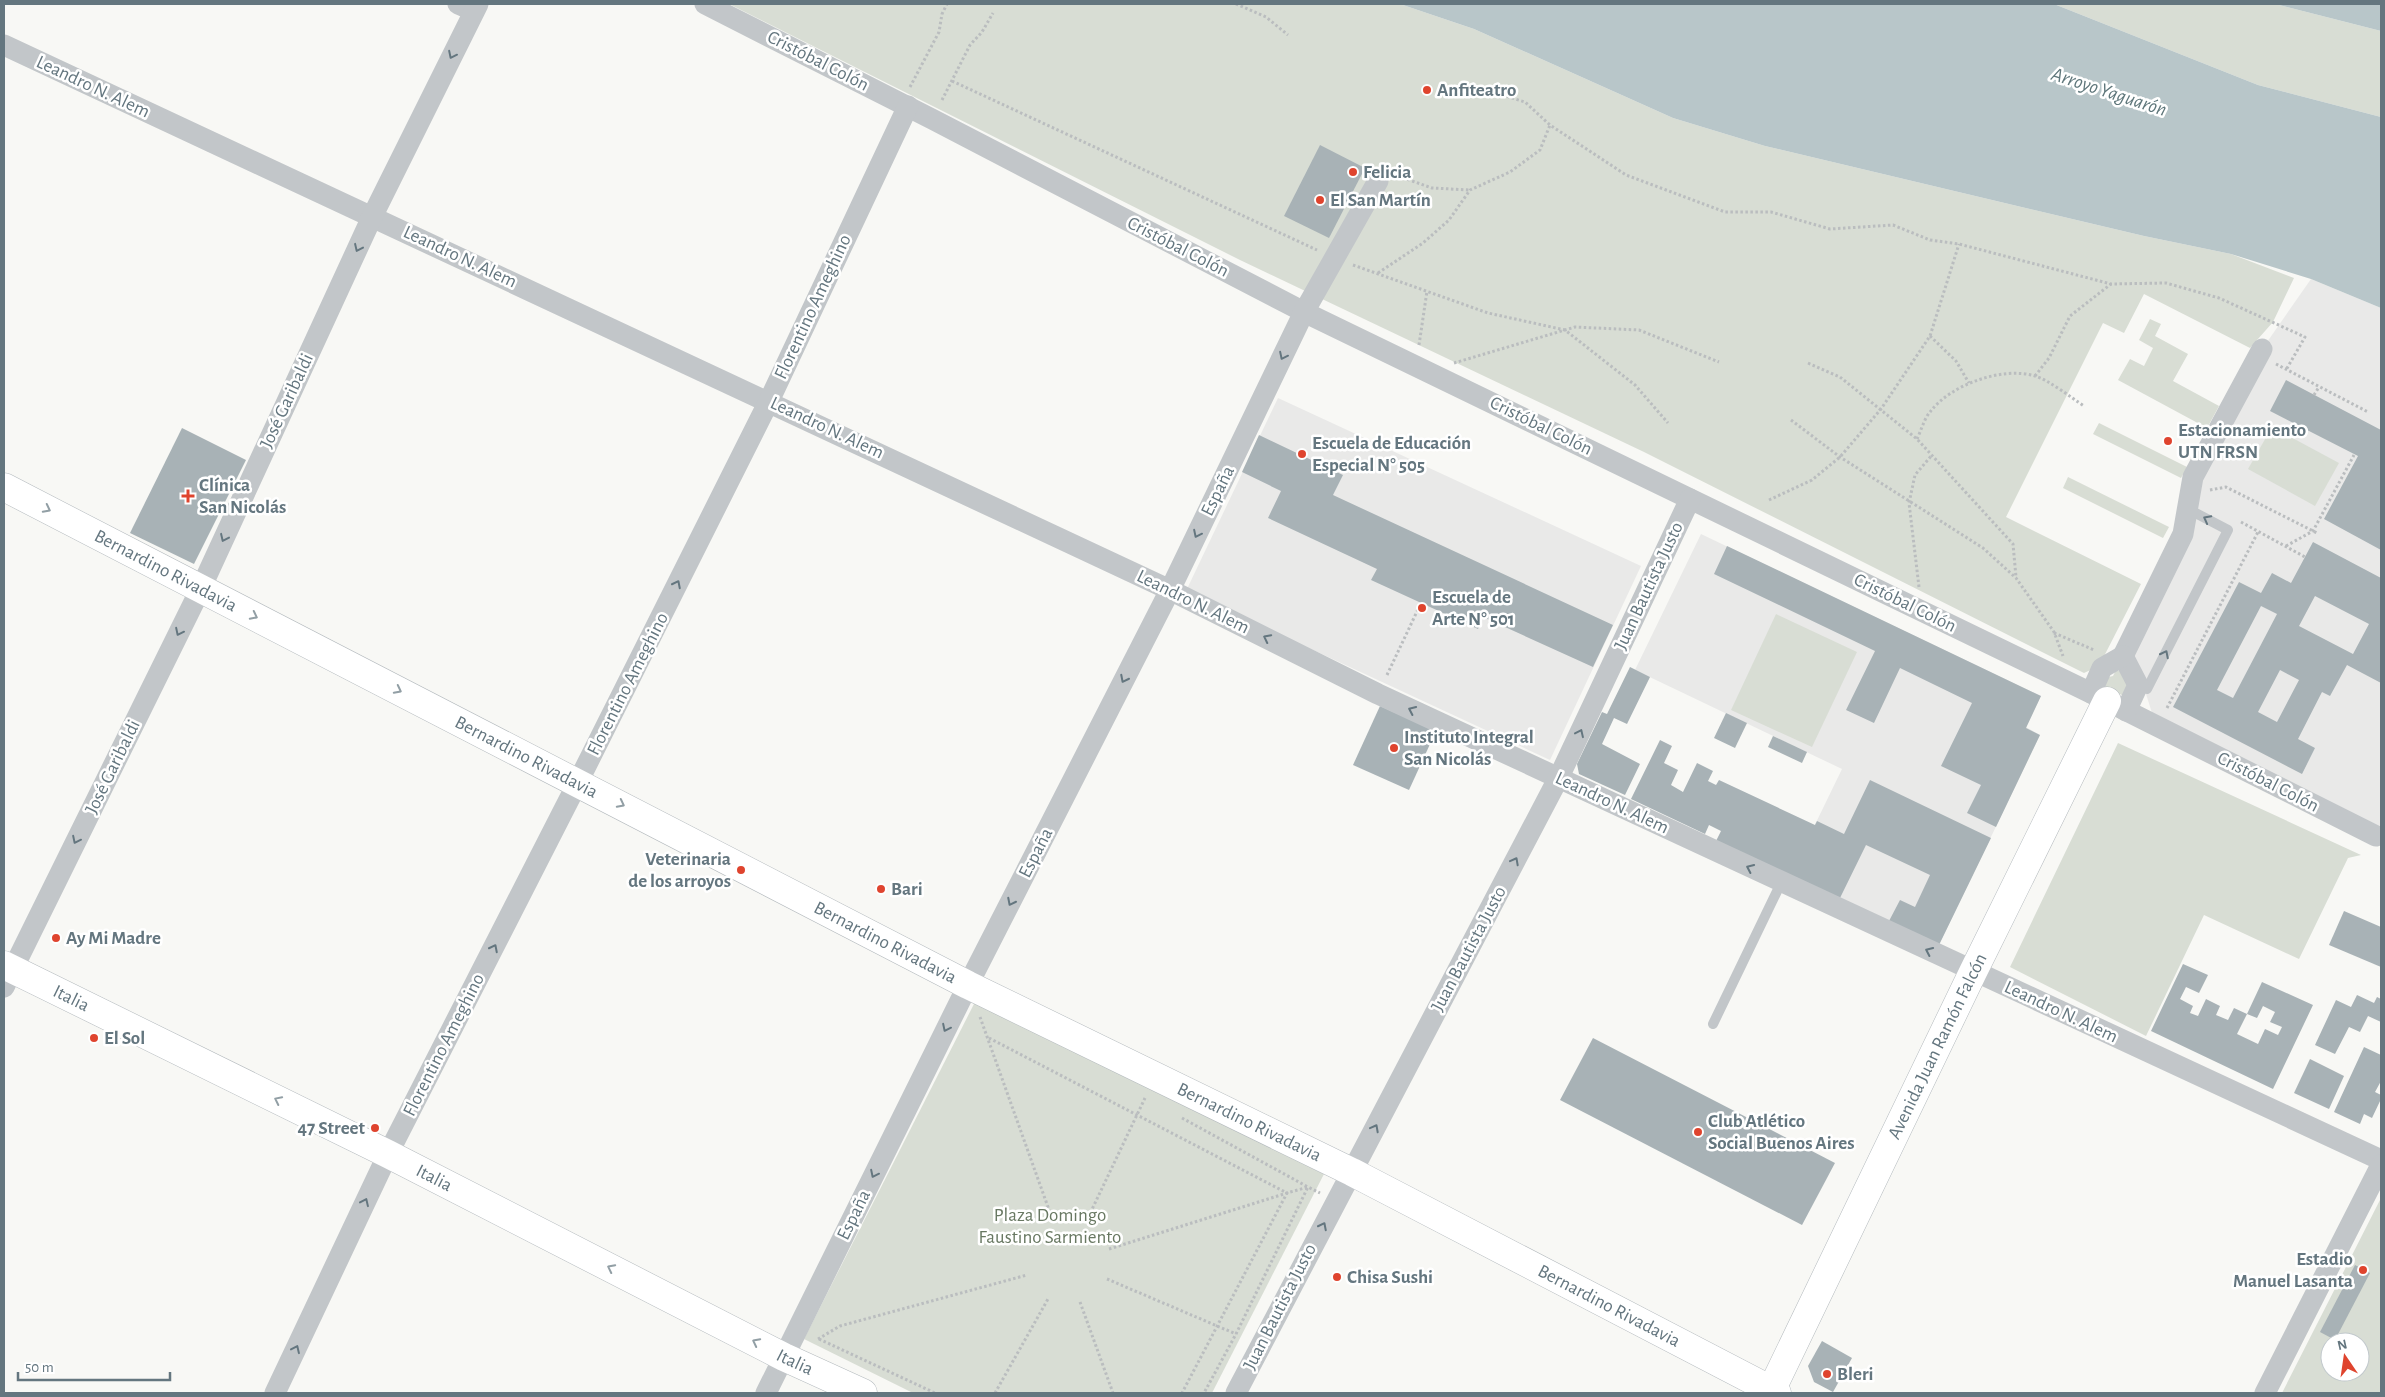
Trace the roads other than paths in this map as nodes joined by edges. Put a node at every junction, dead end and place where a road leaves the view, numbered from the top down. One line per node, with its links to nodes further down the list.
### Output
1 (705, 4): 4 (street, Cristóbal Colón)
2 (470, 6): 6 (street, José Garibaldi, one-way to 6)
3 (4, 45): 6 (street, Leandro N. Alem)
4 (905, 105): 7 (street, Cristóbal Colón); 9 (street, Florentino Ameghino)
5 (1386, 178): 7 (street, España)
6 (372, 217): 9 (street, Leandro N. Alem); 13 (street, José Garibaldi, one-way to 13)
7 (1304, 312): 11 (street, Cristóbal Colón); 14 (street, España, one-way to 14)
8 (2260, 352): 12 (street)
9 (769, 401): 14 (street, Leandro N. Alem); 19 (street, Florentino Ameghino, one-way to 9)
10 (4, 487): 13 (street, Bernardino Rivadavia, one-way to 13)
11 (1690, 498): 17 (street, Cristóbal Colón); 18 (street, Juan Bautista Justo, one-way to 11)
12 (2189, 501): 15 (street); 16 (lane, one-way to 12)
13 (201, 588): 19 (street, Bernardino Rivadavia, one-way to 19); 23 (street, José Garibaldi, one-way to 23)
14 (1170, 590): 18 (street, Leandro N. Alem, one-way to 14); 24 (street, España, one-way to 24)
15 (2120, 658): 16 (street); 17 (street)
16 (2138, 685): 17 (street)
17 (2100, 698): 20 (street, Cristóbal Colón); 22 (street, Avenida Juan Ramón Falcón)
18 (1559, 777): 21 (street, Leandro N. Alem, one-way to 18); 29 (street, Juan Bautista Justo, one-way to 18)
19 (578, 782): 24 (street, Bernardino Rivadavia, one-way to 24); 26 (street, Florentino Ameghino, one-way to 19)
20 (2378, 838)
21 (1781, 883): 22 (street, Leandro N. Alem, one-way to 21); 25 (lane)
22 (1973, 972): 27 (street, Leandro N. Alem); 31 (street, Avenida Juan Ramón Falcón)
23 (7, 974): 26 (street, Italia, one-way to 23)
24 (968, 985): 29 (street, Bernardino Rivadavia); 30 (street, España, one-way to 30)
25 (1713, 1024)
26 (388, 1154): 30 (street, Italia, one-way to 26); 32 (street, Florentino Ameghino, one-way to 26)
27 (2381, 1160)
28 (2381, 1165): 36 (street)
29 (1352, 1172): 31 (street, Bernardino Rivadavia); 35 (street, Juan Bautista Justo, one-way to 29)
30 (784, 1356): 33 (street, España); 34 (street, Italia)
31 (1773, 1392)
32 (275, 1393)
33 (766, 1393)
34 (863, 1393)
35 (1236, 1393)
36 (2265, 1393)

